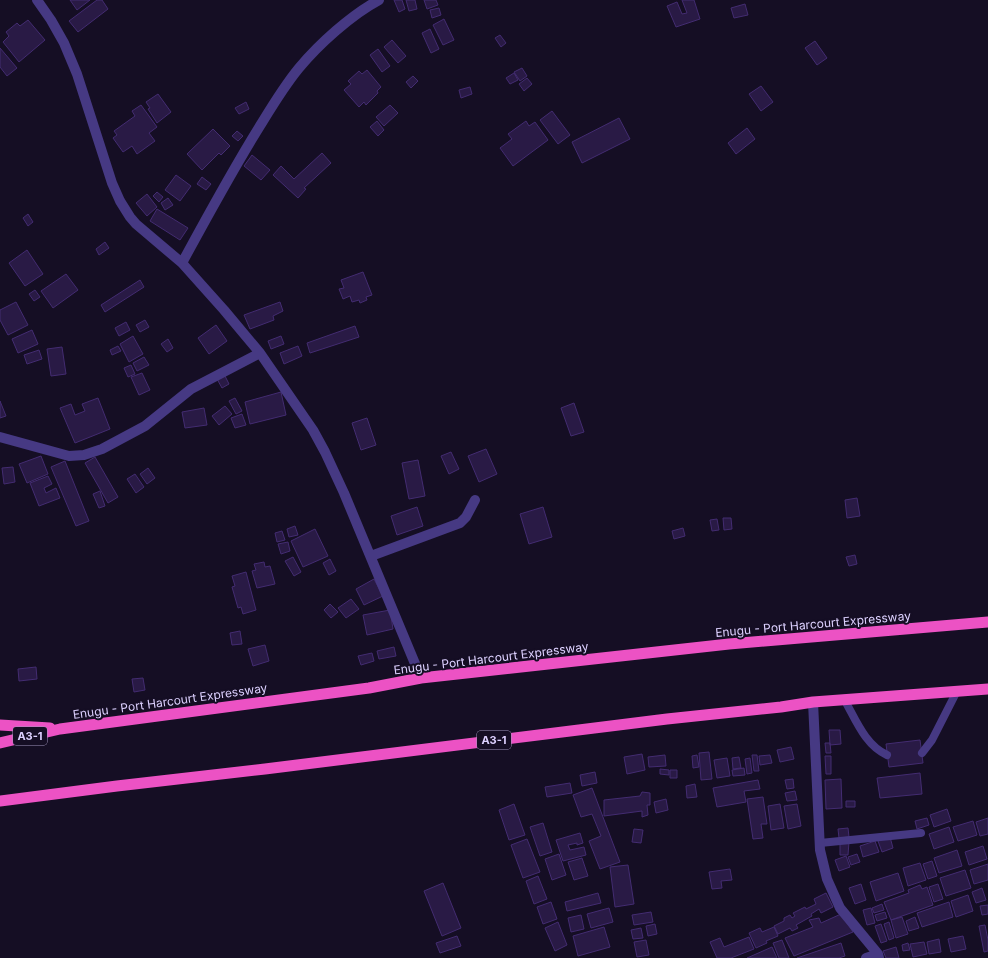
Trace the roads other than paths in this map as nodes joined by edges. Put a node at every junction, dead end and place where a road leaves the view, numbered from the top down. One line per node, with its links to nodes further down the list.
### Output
1 (37, 0): 4 (street)
2 (379, 0): 3 (street)
3 (362, 4): 4 (street)
4 (182, 263): 5 (street)
5 (260, 353): 6 (street); 8 (street)
6 (0, 437)
7 (475, 500): 8 (street)
8 (371, 556): 10 (street)
9 (988, 622): 10 (highway, Enugu - Port Harcourt Expressway / A3-1)
10 (421, 678): 16 (highway, Enugu - Port Harcourt Expressway / A3-1)
11 (988, 689): 12 (highway, A3-1)
12 (957, 691): 13 (highway, A3-1); 18 (lane)
13 (844, 699): 14 (highway, A3-1); 19 (lane)
14 (813, 702): 20 (highway, A3-1); 22 (street)
15 (0, 725): 16 (highway)
16 (60, 729): 17 (highway, Enugu - Port Harcourt Expressway / A3-1)
17 (0, 743)
18 (922, 753)
19 (887, 756)
20 (0, 801)
21 (921, 833): 22 (lane)
22 (820, 843): 23 (street)
23 (879, 956): 24 (street)
24 (866, 958)

